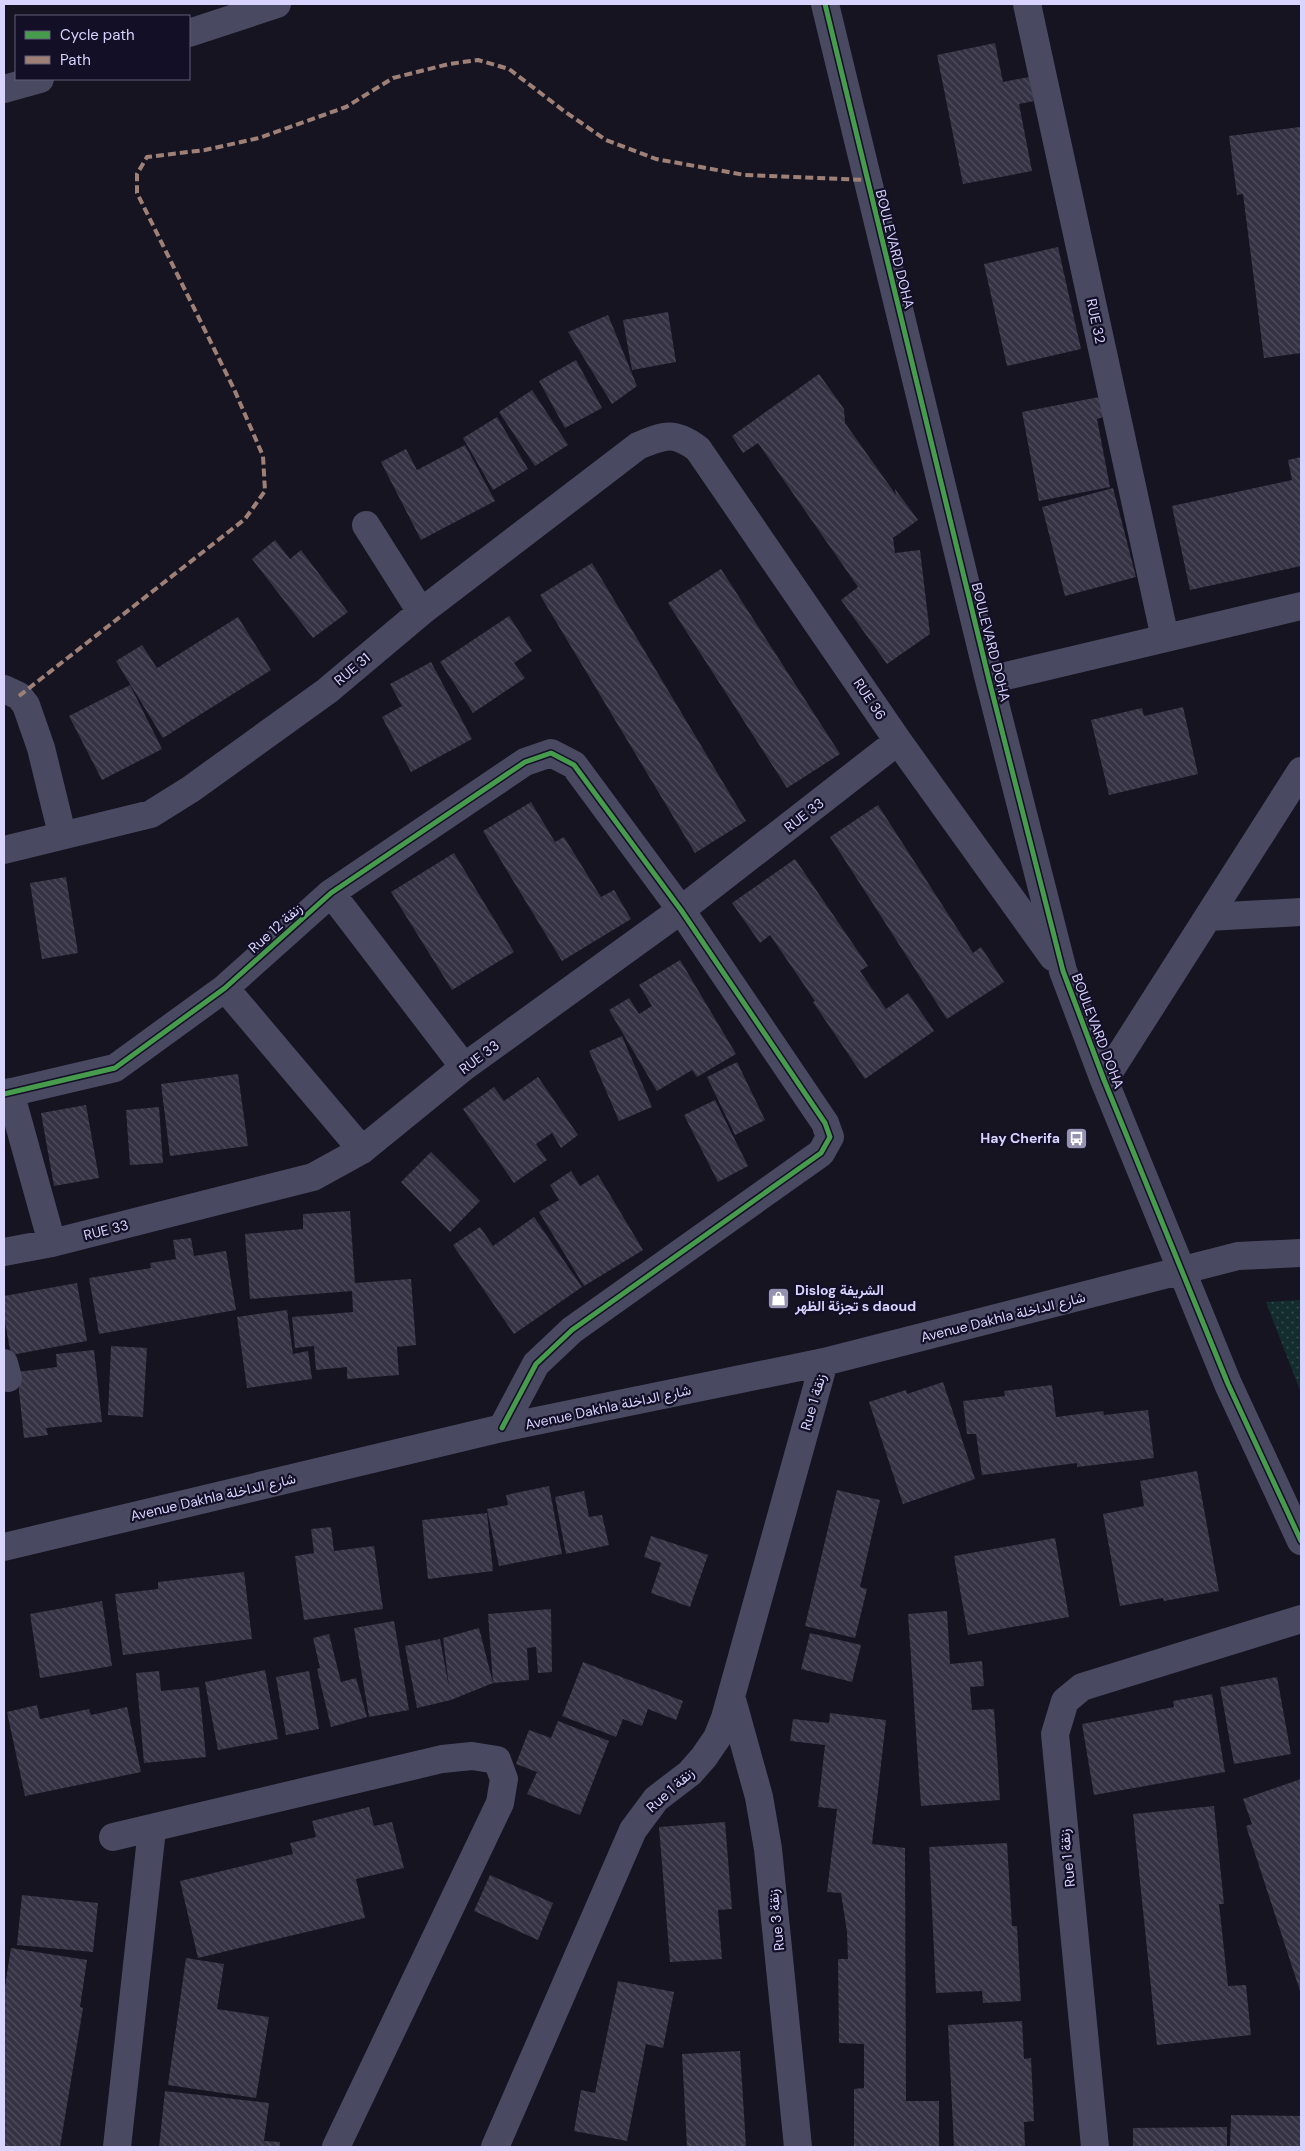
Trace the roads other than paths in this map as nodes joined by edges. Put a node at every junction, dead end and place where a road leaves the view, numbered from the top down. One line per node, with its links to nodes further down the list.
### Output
1 (277, 4): 4 (street)
2 (825, 4): 13 (street, BOULEVARD DOHA)
3 (1027, 4): 12 (street, RUE 32)
4 (236, 10): 5 (street)
5 (190, 33)
6 (36, 80): 7 (street)
7 (4, 89)
8 (672, 435): 11 (street, RUE 31); 15 (street, RUE 36)
9 (366, 525): 11 (street)
10 (1301, 606): 12 (street)
11 (420, 612): 17 (street, RUE 31)
12 (1165, 638): 13 (street)
13 (988, 680): 23 (street, BOULEVARD DOHA)
14 (4, 689): 17 (street)
15 (898, 741): 20 (street, RUE 33); 23 (street, RUE 36)
16 (1301, 771): 22 (street)
17 (62, 834): 18 (street, RUE 31)
18 (4, 850)
19 (331, 893): 20 (street, Rue 12 زنقة); 24 (street, Rue 12 زنقة); 25 (street)
20 (681, 910): 25 (street, RUE 33); 34 (street)
21 (1301, 912): 22 (street)
22 (1208, 917): 26 (street)
23 (1063, 971): 26 (street, BOULEVARD DOHA)
24 (225, 988): 27 (street, Rue 12 زنقة); 28 (street)
25 (464, 1067): 28 (street, RUE 33)
26 (1104, 1080): 32 (street, BOULEVARD DOHA)
27 (7, 1093): 29 (street)
28 (362, 1150): 29 (street, RUE 33)
29 (52, 1243): 30 (street, RUE 33)
30 (4, 1252)
31 (1301, 1254): 32 (street, Avenue Dakhla شارع الداخلة)
32 (1182, 1271): 33 (street, Avenue Dakhla شارع الداخلة); 35 (street, BOULEVARD DOHA)
33 (824, 1362): 34 (street, Avenue Dakhla شارع الداخلة); 38 (street, Rue 1 زنقة)
34 (502, 1428): 36 (street, Avenue Dakhla شارع الداخلة)
35 (1301, 1541)
36 (4, 1547)
37 (1301, 1619): 45 (street, Rue 1 زنقة)
38 (731, 1696): 43 (street, Rue 1 زنقة); 44 (street, Rue 3 زنقة)
39 (152, 1830): 40 (street); 41 (street); 42 (street)
40 (113, 1837)
41 (117, 2147)
42 (336, 2147)
43 (495, 2147)
44 (798, 2147)
45 (1095, 2147)

